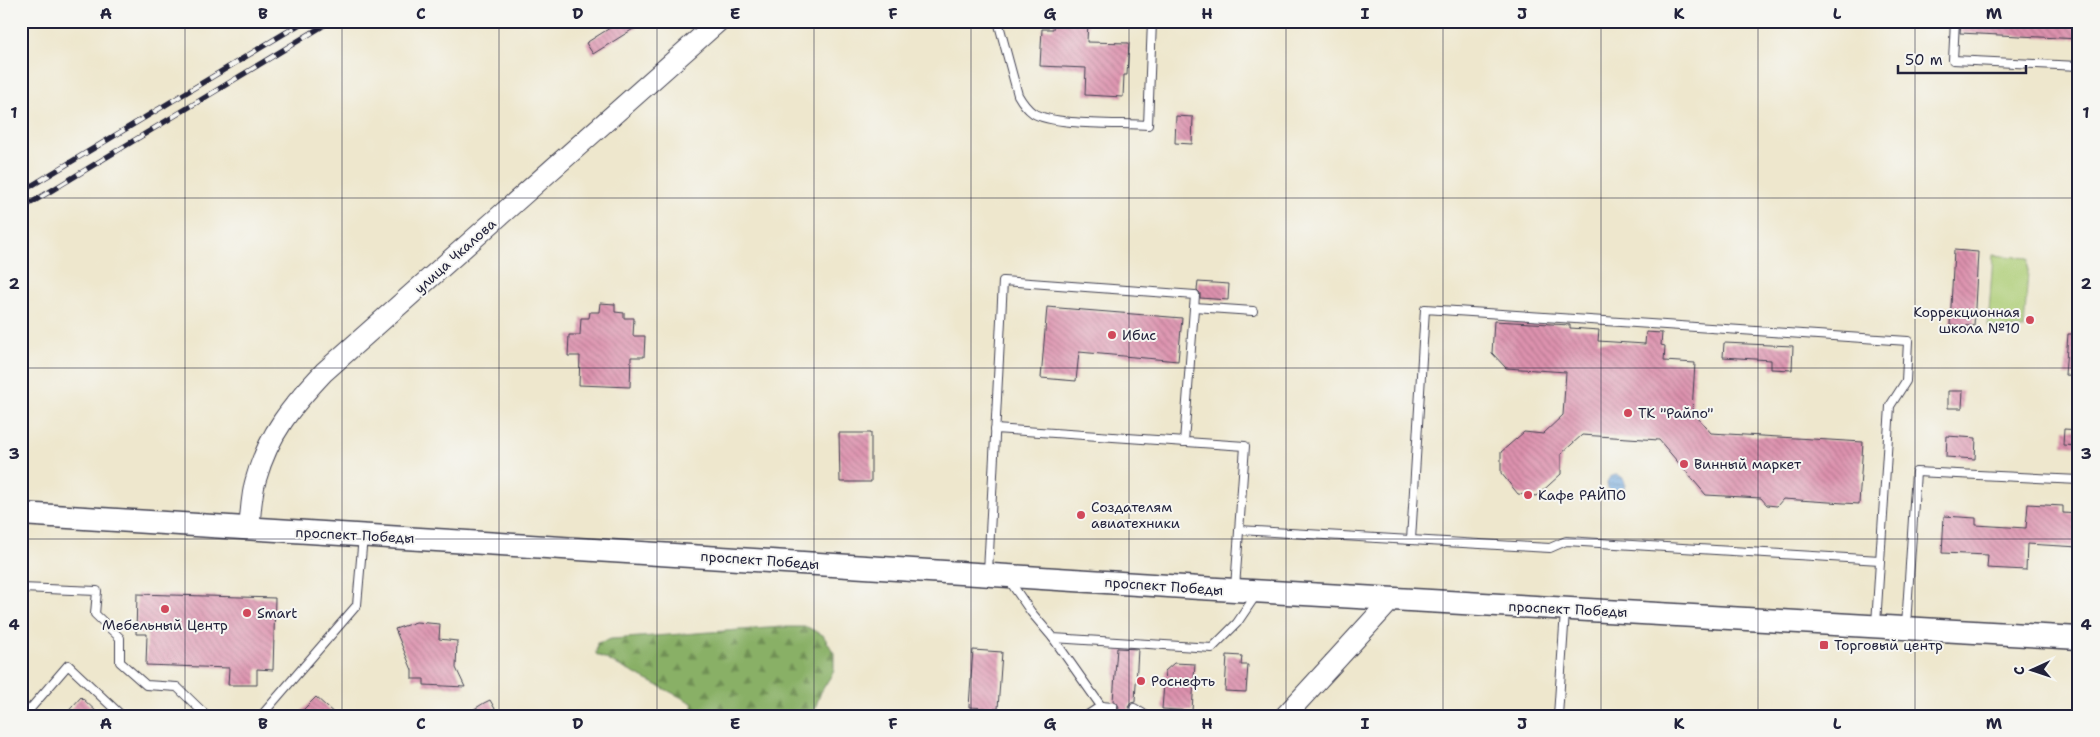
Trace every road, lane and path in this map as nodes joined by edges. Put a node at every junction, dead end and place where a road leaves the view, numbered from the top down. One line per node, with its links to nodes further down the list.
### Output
1 (720, 21): 12 (street, улица Чкалова)
2 (998, 21): 3 (lane)
3 (1152, 21)
4 (1955, 21): 5 (lane)
5 (2079, 66)
6 (1194, 307): 7 (lane); 8 (lane); 9 (lane)
7 (1253, 311)
8 (995, 429): 9 (lane); 17 (lane)
9 (1184, 442): 13 (lane)
10 (2079, 480): 24 (lane)
11 (21, 514): 12 (main road, проспект Победы)
12 (249, 529): 14 (main road, проспект Победы)
13 (1240, 530): 15 (lane); 19 (lane)
14 (363, 535): 17 (main road, проспект Победы); 33 (lane)
15 (1411, 540): 16 (lane); 16 (lane)
16 (1880, 560): 23 (lane)
17 (997, 575): 19 (main road, проспект Победы); 25 (lane)
18 (21, 588): 32 (lane)
19 (1234, 590): 20 (main road, проспект Победы)
20 (1258, 591): 21 (main road, проспект Победы); 25 (lane)
21 (1393, 598): 22 (main road, проспект Победы); 36 (street)
22 (1566, 608): 23 (main road, проспект Победы); 37 (lane)
23 (1875, 626): 24 (main road, проспект Победы)
24 (1906, 628): 26 (main road, проспект Победы)
25 (1054, 638): 27 (lane)
26 (2079, 638)
27 (1101, 706): 28 (lane); 34 (lane)
28 (1113, 706)
29 (1134, 708): 35 (lane)
30 (24, 716): 31 (lane)
31 (122, 716)
32 (207, 716)
33 (261, 716)
34 (1086, 716)
35 (1147, 716)
36 (1285, 716)
37 (1558, 716)

